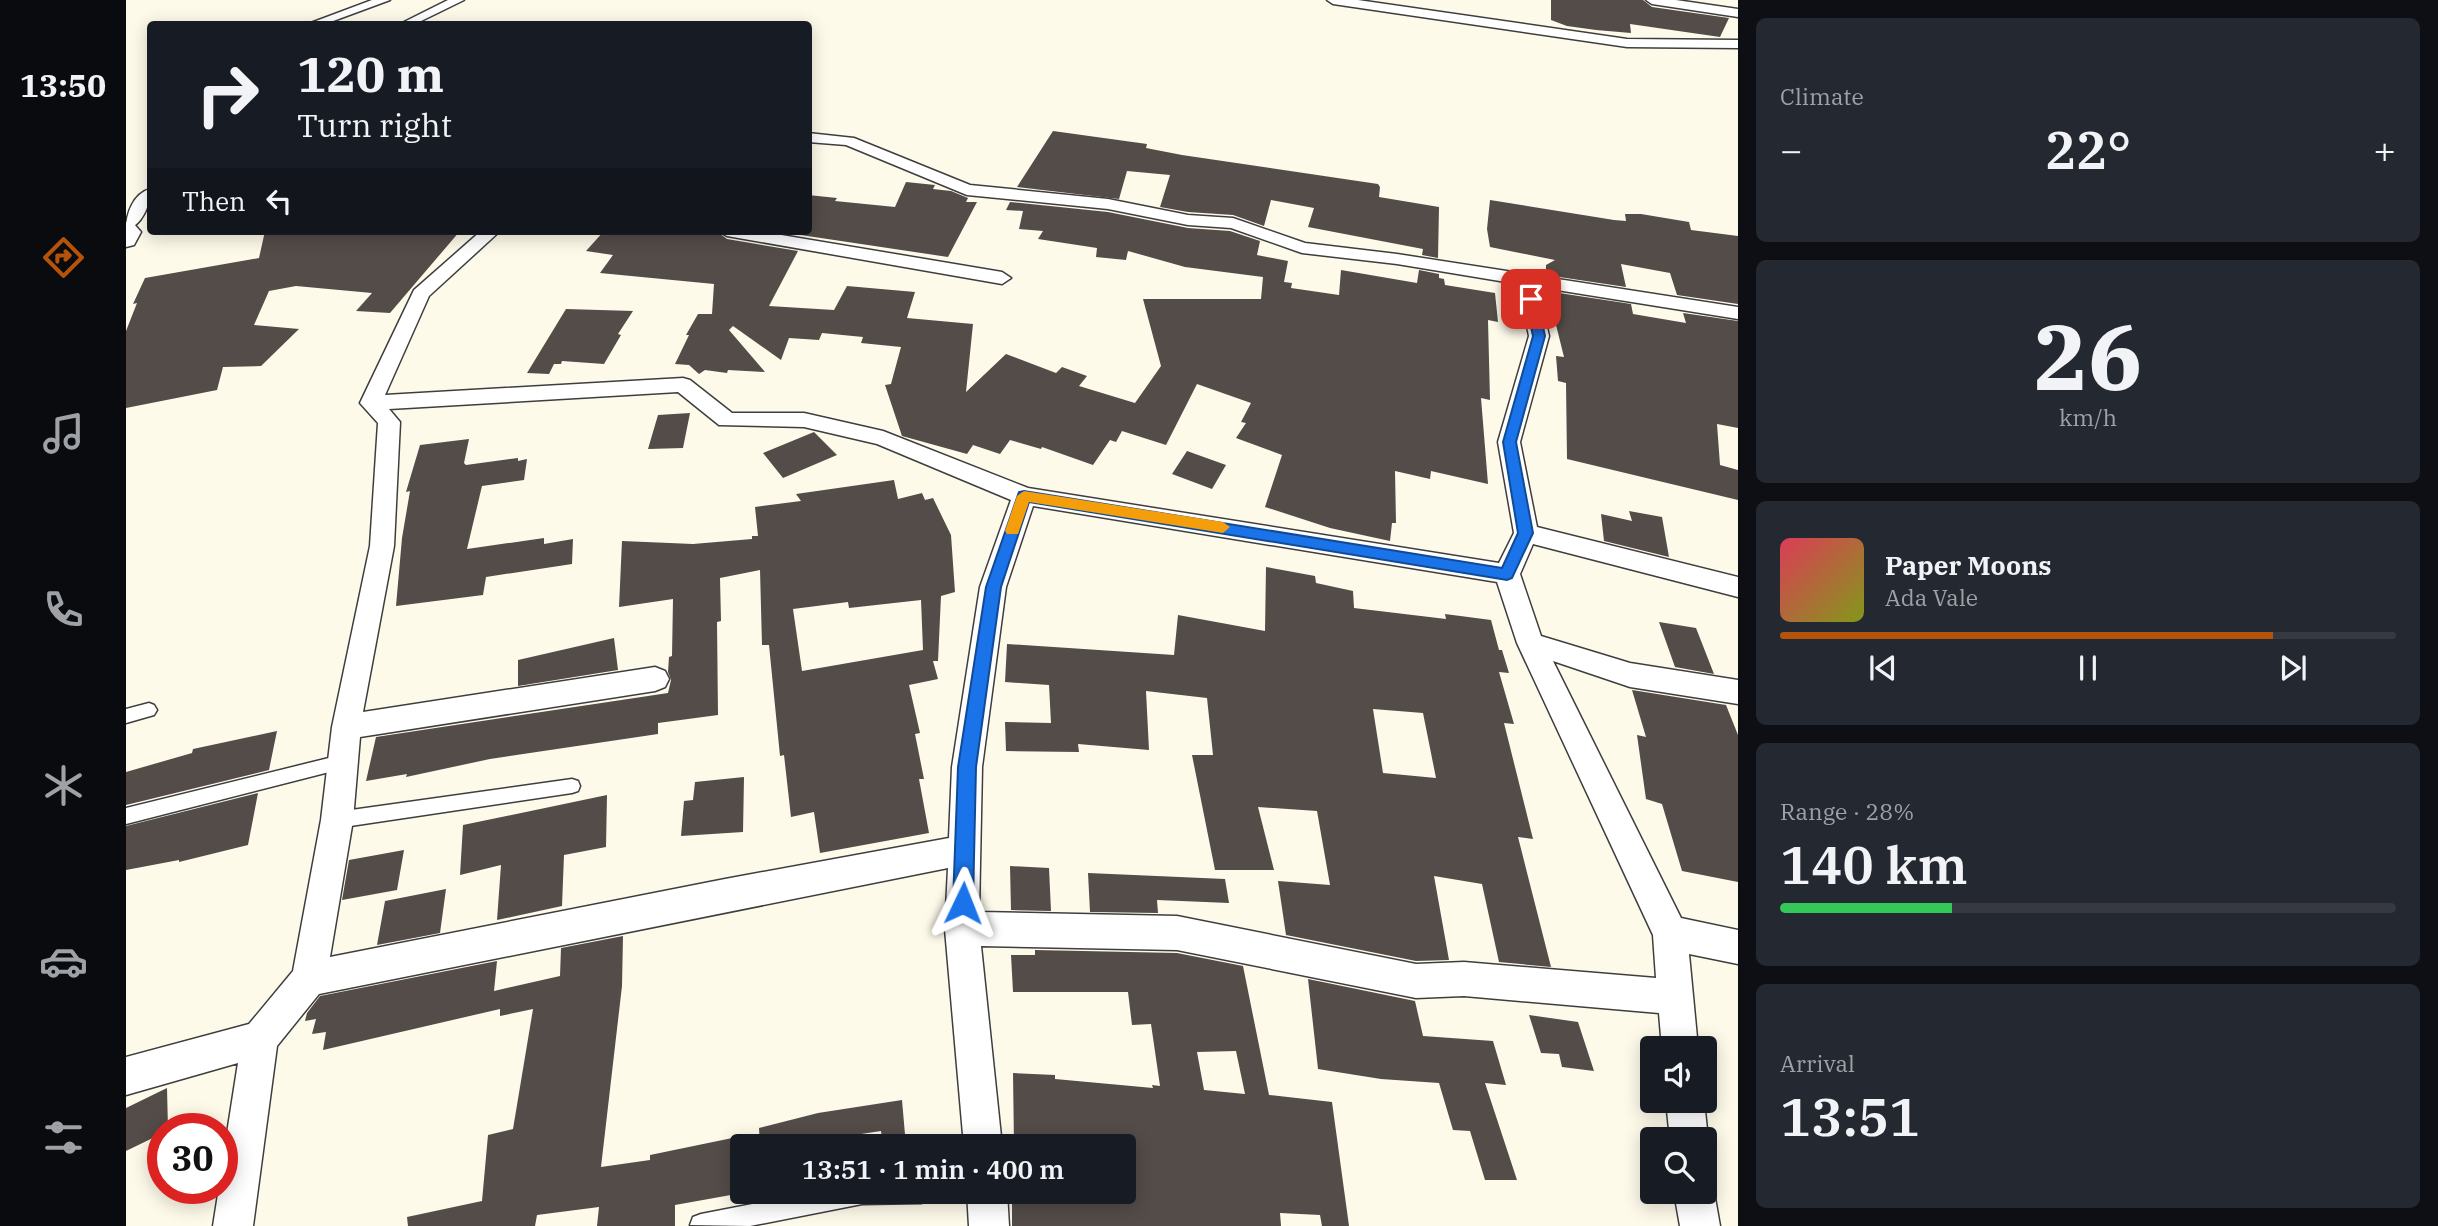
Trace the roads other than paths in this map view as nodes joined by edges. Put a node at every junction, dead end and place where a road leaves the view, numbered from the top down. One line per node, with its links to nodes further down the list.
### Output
1 (384, 0): 8 (street)
2 (458, 0): 9 (street)
3 (1334, 0): 7 (street)
4 (1448, 0): 7 (street)
5 (1652, 0): 6 (street)
6 (1738, 13)
7 (1442, 14): 10 (street)
8 (323, 21)
9 (412, 21)
10 (1738, 44)
11 (812, 137): 18 (street)
12 (147, 198): 13 (street)
13 (126, 227): 16 (street)
14 (487, 235): 20 (street)
15 (750, 235): 17 (street)
16 (126, 240)
17 (1002, 278)
18 (1527, 281): 19 (street); 22 (street)
19 (1738, 313)
20 (371, 403): 21 (street); 30 (street)
21 (1024, 496): 23 (street); 35 (street)
22 (1526, 533): 23 (street); 24 (street)
23 (1507, 574): 25 (street)
24 (1738, 587)
25 (1530, 643): 27 (street); 37 (street)
26 (655, 679): 30 (street)
27 (1738, 692)
28 (149, 710): 29 (lane)
29 (126, 716)
30 (346, 727): 31 (street)
31 (341, 762): 33 (lane); 34 (street)
32 (572, 786): 34 (lane)
33 (126, 816)
34 (337, 820): 39 (street)
35 (964, 850): 36 (street); 39 (street)
36 (962, 929): 40 (street); 44 (street)
37 (1670, 933): 38 (street); 40 (street)
38 (1738, 947)
39 (309, 979): 42 (street)
40 (1677, 997): 41 (street)
41 (1679, 1036)
42 (260, 1039): 43 (street); 49 (street)
43 (126, 1076)
44 (982, 1134)
45 (810, 1204): 48 (lane)
46 (988, 1204): 50 (street)
47 (1696, 1204): 51 (street)
48 (701, 1225)
49 (233, 1226)
50 (989, 1226)
51 (1700, 1226)

